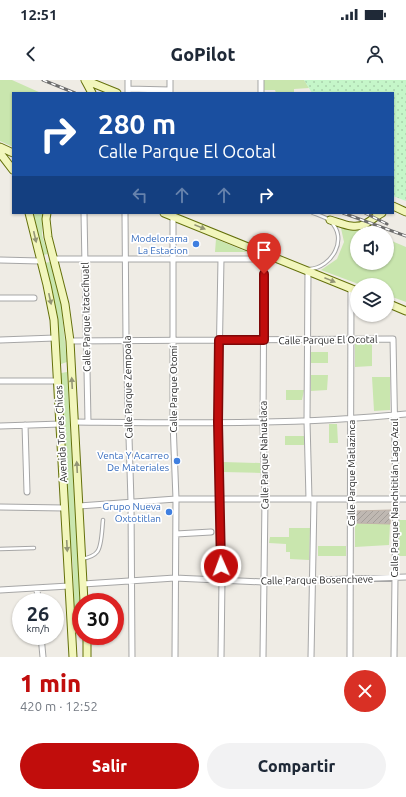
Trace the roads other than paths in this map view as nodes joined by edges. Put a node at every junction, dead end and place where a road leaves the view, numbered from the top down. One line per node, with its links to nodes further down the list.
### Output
1 (85, 80): 7 (main road); 8 (main road)
2 (128, 80): 5 (street)
3 (170, 80): 6 (street)
4 (261, 80): 9 (street)
5 (128, 91): 6 (street)
6 (170, 91)
7 (91, 92)
8 (115, 92)
9 (261, 92)
10 (0, 147): 11 (main road)
11 (12, 152)
12 (0, 153): 13 (main road)
13 (12, 169)
14 (394, 206): 16 (main road)
15 (394, 211): 16 (main road)
16 (406, 212)
17 (29, 214): 33 (main road, Avenida Torres Chicas, one-way to 33)
18 (47, 214): 28 (main road, Avenida Torres Chicas)
19 (84, 214): 29 (street, Calle Parque Iztaccíhuatl)
20 (125, 214): 30 (street, Calle Parque Zempoala)
21 (167, 214): 24 (main road)
22 (315, 214): 25 (lane)
23 (380, 214): 25 (main road)
24 (173, 216): 26 (main road, one-way to 26); 27 (street, Calle Parque Otomí)
25 (330, 220): 34 (lane)
26 (264, 256): 31 (street); 34 (main road); 46 (street, Calle Parque Nahuatlaca)
27 (173, 258): 30 (street); 31 (street); 51 (street, Calle Parque Otomí)
28 (54, 259): 29 (street); 33 (main road); 50 (main road, Avenida Torres Chicas)
29 (86, 259): 30 (street); 43 (street, Calle Parque Iztaccíhuatl)
30 (126, 259): 44 (street, Calle Parque Zempoala)
31 (221, 259): 45 (street)
32 (0, 260): 33 (street)
33 (40, 261): 41 (main road, Avenida Torres Chicas, one-way to 41)
34 (305, 270): 35 (main road, one-way to 35); 47 (street)
35 (350, 288)
36 (0, 298): 37 (street)
37 (34, 298)
38 (394, 306): 39 (main road)
39 (406, 311)
40 (352, 322): 48 (street, Calle Parque Matlazinca)
41 (55, 338): 42 (street); 53 (main road, Avenida Torres Chicas)
42 (0, 340)
43 (86, 340): 44 (street, Calle Parque El Ocotal); 50 (street, Calle Parque El Ocotal); 61 (street, Calle Parque Iztaccíhuatl)
44 (126, 340): 51 (street, Calle Parque El Ocotal); 62 (street, Calle Parque Zempoala)
45 (219, 340): 46 (street, Calle Parque El Ocotal); 51 (street, Calle Parque El Ocotal); 64 (street)
46 (264, 340): 47 (street, Calle Parque El Ocotal); 65 (street, Calle Parque Nahuatlaca)
47 (307, 340): 48 (street, Calle Parque El Ocotal); 59 (street)
48 (351, 340): 49 (street, Calle Parque El Ocotal); 58 (street, Calle Parque Matlazinca)
49 (394, 340): 57 (street, Calle Parque Nanchititlán Lago Azul)
50 (70, 341): 52 (main road, Avenida Torres Chicas)
51 (173, 341): 63 (street, Calle Parque Otomí)
52 (71, 367): 53 (main road); 60 (main road, Avenida Torres Chicas, one-way to 52)
53 (57, 368): 54 (main road, Avenida Torres Chicas)
54 (58, 380): 55 (street); 66 (main road, Avenida Torres Chicas)
55 (0, 381)
56 (406, 414): 57 (street)
57 (393, 415): 58 (street); 74 (street, Calle Parque Nanchititlán Lago Azul)
58 (351, 418): 59 (street); 73 (street, Calle Parque Matlazinca)
59 (307, 421): 65 (street); 72 (street)
60 (74, 422): 61 (street); 78 (main road, Avenida Torres Chicas, one-way to 60)
61 (88, 422): 62 (street)
62 (128, 422): 63 (street); 77 (street, Calle Parque Zempoala)
63 (173, 422): 64 (street); 70 (street, Calle Parque Otomí)
64 (218, 422): 65 (street); 71 (street)
65 (263, 422): 76 (street, Calle Parque Nahuatlaca)
66 (61, 424): 68 (street); 80 (main road, Avenida Torres Chicas)
67 (0, 426): 68 (street)
68 (25, 426): 69 (street)
69 (27, 492)
70 (176, 499): 71 (street); 77 (street); 83 (street, Calle Parque Otomí)
71 (219, 499): 76 (street); 90 (street)
72 (311, 499): 73 (street); 76 (street); 93 (street)
73 (350, 499): 74 (street); 91 (street, Calle Parque Matlazinca)
74 (396, 499): 75 (street); 87 (street, Calle Parque Nanchititlán Lago Azul)
75 (406, 499)
76 (265, 500): 94 (street, Calle Parque Nahuatlaca)
77 (131, 502): 78 (street); 92 (street, Calle Parque Zempoala)
78 (79, 506): 86 (main road, Avenida Torres Chicas)
79 (0, 508): 80 (street)
80 (64, 508): 96 (main road, Avenida Torres Chicas, one-way to 96)
81 (103, 520): 86 (lane)
82 (212, 532): 83 (street)
83 (176, 534): 89 (street, Calle Parque Otomí)
84 (34, 548): 85 (lane)
85 (0, 549)
86 (82, 560): 95 (main road, Avenida Torres Chicas)
87 (394, 577): 88 (street, Calle Parque Bosencheve); 91 (street, Calle Parque Bosencheve); 115 (street, Calle Parque Nanchititlán Lago Azul)
88 (406, 577)
89 (176, 578): 90 (street, Calle Parque Bosencheve); 92 (street, Calle Parque Bosencheve); 110 (street, Calle Parque Otomí)
90 (222, 579): 94 (street, Calle Parque Bosencheve); 111 (street)
91 (350, 579): 93 (street, Calle Parque Bosencheve); 114 (street, Calle Parque Matlazinca)
92 (131, 580): 95 (street, Calle Parque Bosencheve); 109 (street, Calle Parque Zempoala)
93 (313, 580): 94 (street, Calle Parque Bosencheve); 113 (street)
94 (263, 582): 112 (street, Calle Parque Nahuatlaca)
95 (83, 584): 100 (main road, Avenida Torres Chicas)
96 (69, 586): 97 (street); 101 (main road, Avenida Torres Chicas)
97 (37, 588): 98 (street); 99 (street)
98 (0, 590)
99 (37, 593)
100 (84, 593)
101 (71, 614): 102 (main road, Avenida Torres Chicas)
102 (72, 631)
103 (42, 645): 106 (street)
104 (73, 645): 107 (main road, Avenida Torres Chicas)
105 (87, 645): 108 (main road)
106 (43, 657)
107 (73, 657)
108 (88, 657)
109 (132, 657)
110 (175, 657)
111 (221, 657)
112 (263, 657)
113 (310, 657)
114 (350, 657)
115 (394, 657)

